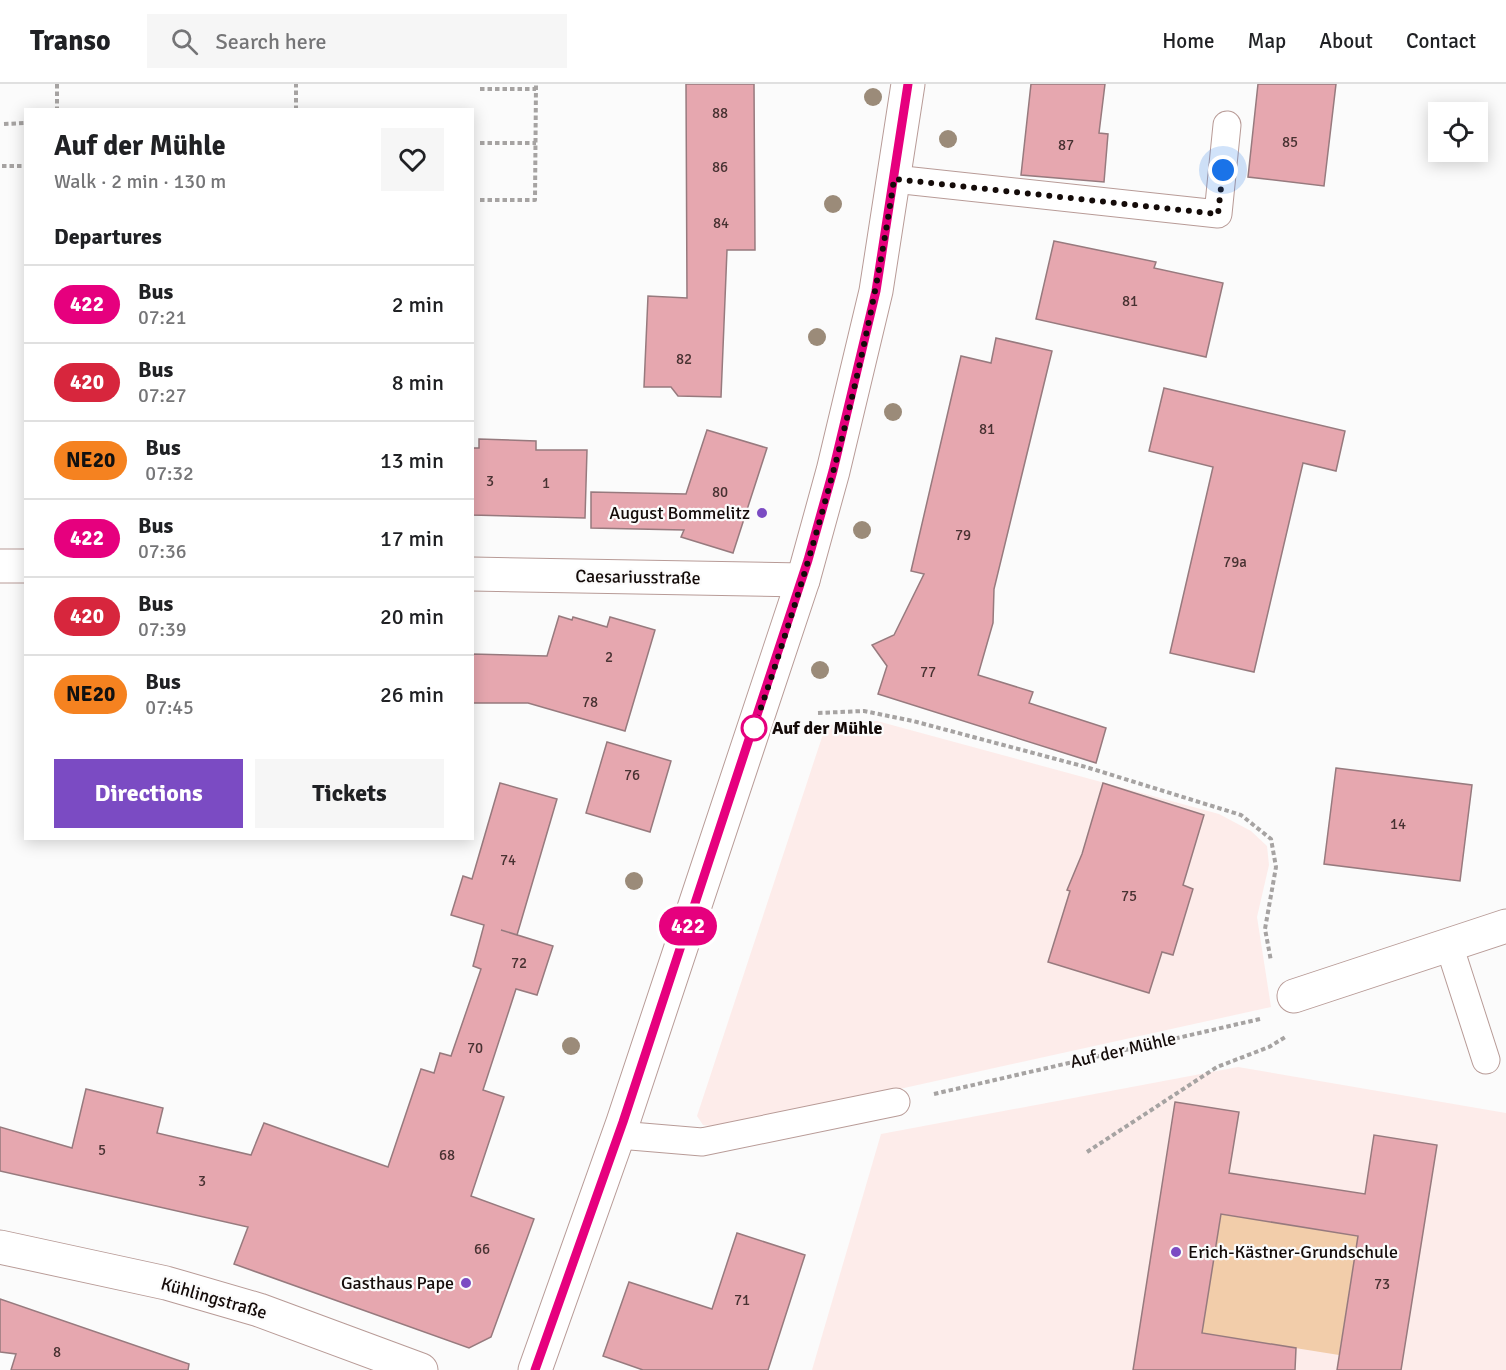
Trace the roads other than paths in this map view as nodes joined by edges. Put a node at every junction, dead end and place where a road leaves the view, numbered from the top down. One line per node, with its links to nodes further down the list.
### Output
1 (908, 84): 3 (main road)
2 (1227, 125): 3 (lane)
3 (894, 179): 7 (main road)
4 (0, 566): 5 (main road)
5 (24, 566)
6 (474, 574): 7 (main road, Caesariusstraße)
7 (802, 580): 13 (main road)
8 (1506, 926): 9 (main road)
9 (1449, 945): 10 (main road); 11 (lane)
10 (1294, 996)
11 (1486, 1060)
12 (896, 1102): 13 (lane)
13 (619, 1135): 16 (main road)
14 (0, 1247): 15 (main road, Kühlingstraße)
15 (421, 1370)
16 (535, 1370)

